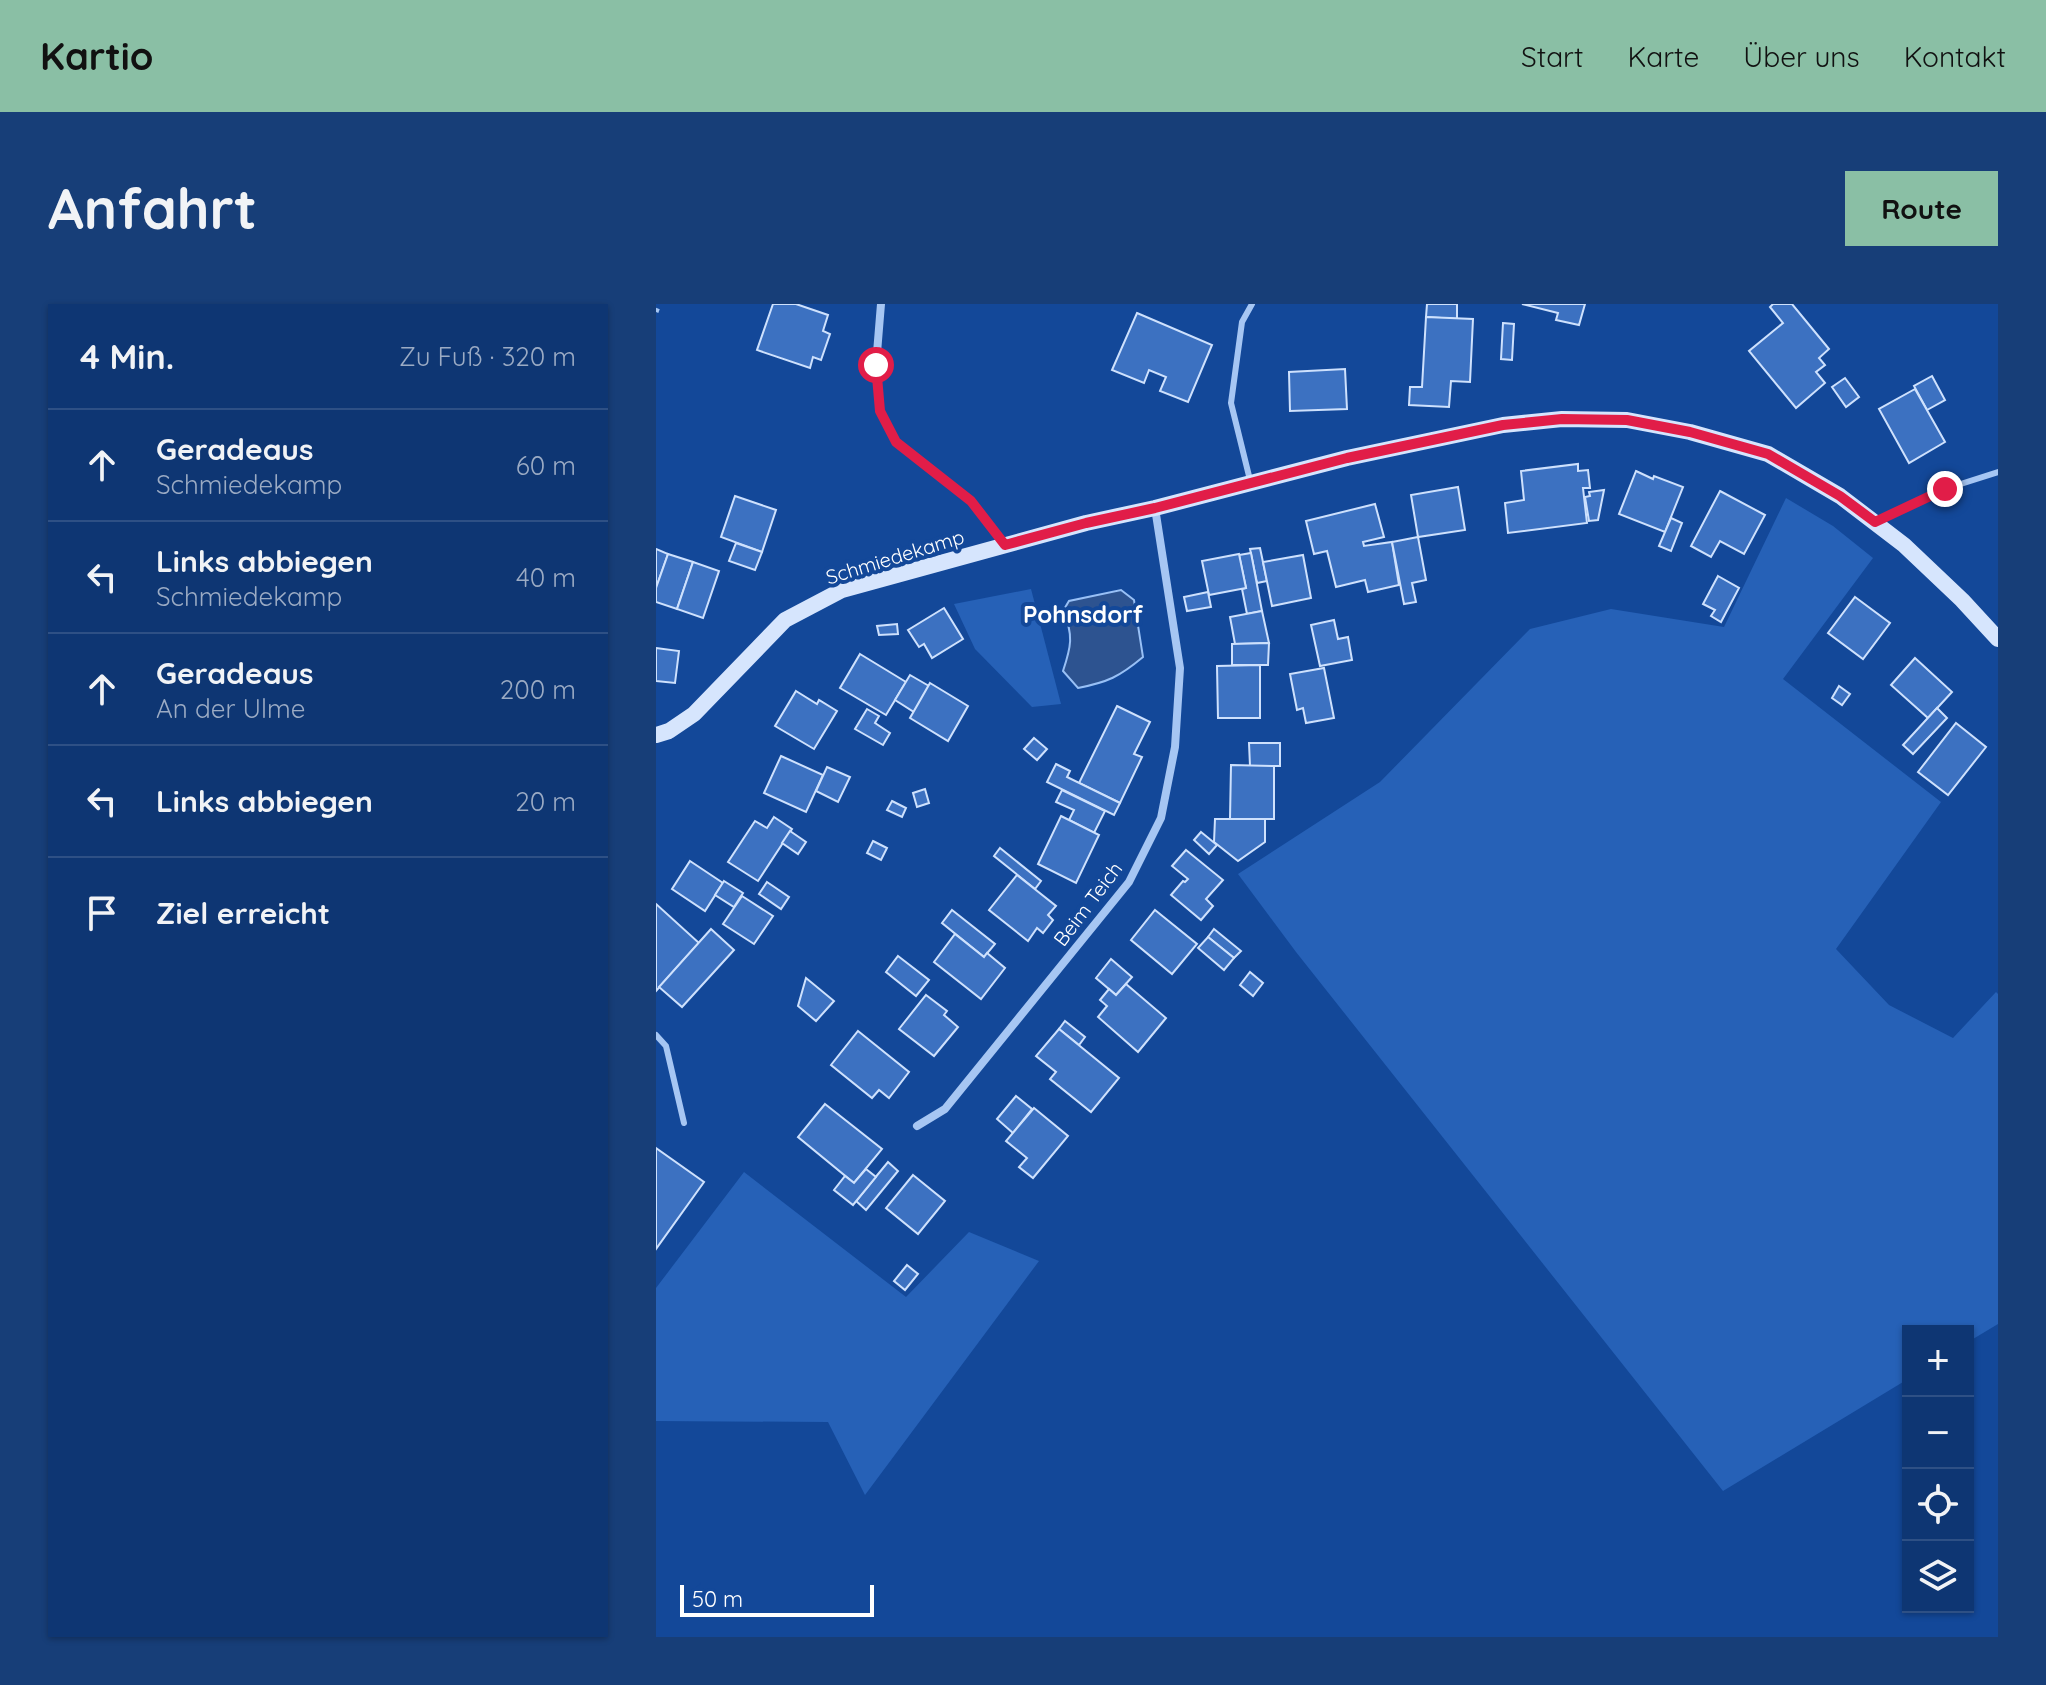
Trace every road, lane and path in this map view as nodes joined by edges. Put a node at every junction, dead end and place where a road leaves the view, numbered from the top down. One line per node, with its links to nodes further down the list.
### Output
1 (659, 304): 4 (path)
2 (881, 304): 9 (street, Schmiedekamp)
3 (1252, 304): 6 (lane)
4 (656, 312)
5 (1998, 472): 8 (lane)
6 (1251, 483): 7 (main road, Schmiedekamp); 8 (main road, Schmiedekamp)
7 (1155, 508): 9 (main road, Schmiedekamp); 14 (street, Beim Teich)
8 (1875, 522): 10 (main road, Schmiedekamp)
9 (1005, 545): 11 (main road, Schmiedekamp)
10 (1998, 639)
11 (656, 735)
12 (656, 1035): 13 (lane)
13 (684, 1123)
14 (917, 1126)

